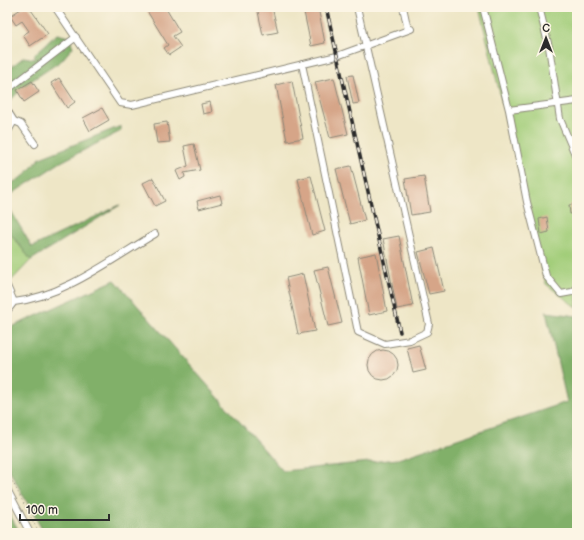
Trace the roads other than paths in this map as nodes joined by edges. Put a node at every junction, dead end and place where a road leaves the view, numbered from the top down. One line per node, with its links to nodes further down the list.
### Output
1 (56, 7): 6 (street)
2 (357, 7): 7 (street)
3 (403, 7): 7 (street)
4 (482, 7): 13 (street)
5 (538, 7): 11 (street)
6 (76, 37): 8 (street); 9 (street)
7 (365, 46): 8 (street); 8 (street)
8 (302, 64)
9 (7, 90)
10 (577, 101): 11 (street)
11 (558, 102): 13 (street); 17 (street)
12 (7, 110): 14 (street)
13 (509, 110): 20 (street)
14 (14, 121): 15 (street); 16 (street)
15 (7, 133)
16 (35, 144)
17 (577, 159)
18 (155, 234): 21 (street)
19 (7, 286): 21 (street)
20 (577, 288)
21 (14, 302): 22 (street)
22 (7, 312)
23 (7, 490): 24 (street)
24 (30, 533)

